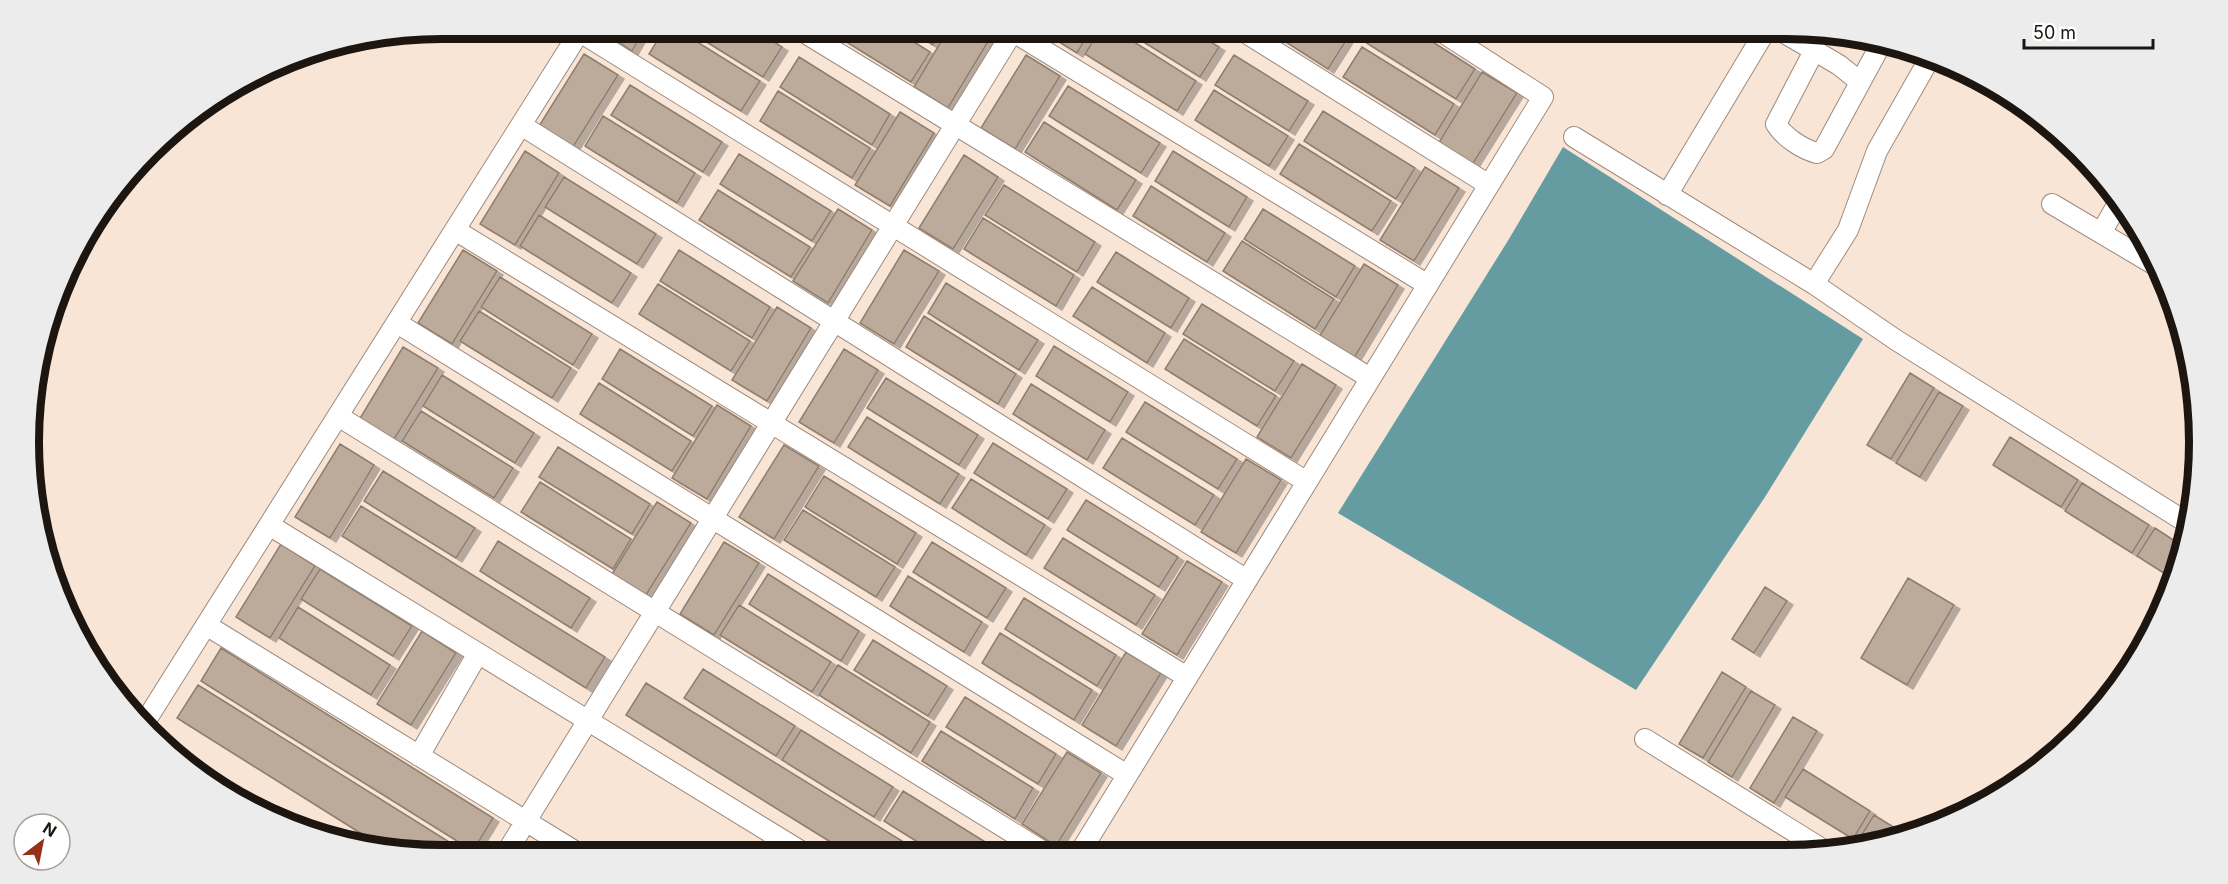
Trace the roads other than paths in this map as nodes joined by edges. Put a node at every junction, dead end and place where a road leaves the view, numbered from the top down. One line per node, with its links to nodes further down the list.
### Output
1 (575, 39): 14 (street)
2 (595, 39): 21 (street)
3 (815, 39): 15 (street)
4 (1007, 39): 15 (street)
5 (1027, 39): 26 (street)
6 (1256, 39): 17 (street)
7 (1453, 39): 17 (street)
8 (1760, 39): 18 (street)
9 (1795, 39): 11 (street)
10 (1877, 50): 13 (street)
11 (1814, 51): 13 (street); 13 (street)
12 (1926, 64): 25 (street)
13 (1859, 81)
14 (521, 125): 22 (street); 27 (street)
15 (956, 125): 21 (street); 29 (street)
16 (1574, 137): 18 (street)
17 (1489, 185): 26 (street)
18 (1667, 195): 25 (street)
19 (2052, 204): 23 (street)
20 (2115, 209): 23 (street)
21 (894, 226): 27 (street); 32 (street)
22 (455, 230): 28 (street); 31 (street)
23 (2101, 233): 24 (street)
24 (2144, 259)
25 (1814, 284): 34 (street)
26 (1428, 285): 29 (street)
27 (835, 321): 31 (street); 36 (street)
28 (397, 323): 30 (street); 33 (street)
29 (1370, 378): 32 (street)
30 (338, 416): 35 (street); 37 (street)
31 (772, 423): 33 (street); 40 (street)
32 (1307, 482): 36 (street)
33 (713, 518): 37 (street); 45 (street)
34 (2181, 519)
35 (269, 525): 38 (street); 39 (street)
36 (1247, 580): 40 (street)
37 (655, 612): 42 (street); 51 (street)
38 (206, 625): 41 (street); 44 (street)
39 (478, 653): 42 (street); 44 (street)
40 (1187, 677): 45 (street)
41 (148, 718)
42 (588, 721): 46 (street); 50 (street)
43 (1645, 739): 47 (street)
44 (419, 756): 46 (street)
45 (1127, 775): 52 (street)
46 (526, 821): 48 (street); 49 (street)
47 (1814, 844)
48 (511, 845)
49 (565, 845)
50 (791, 845)
51 (1032, 845)
52 (1084, 845)

